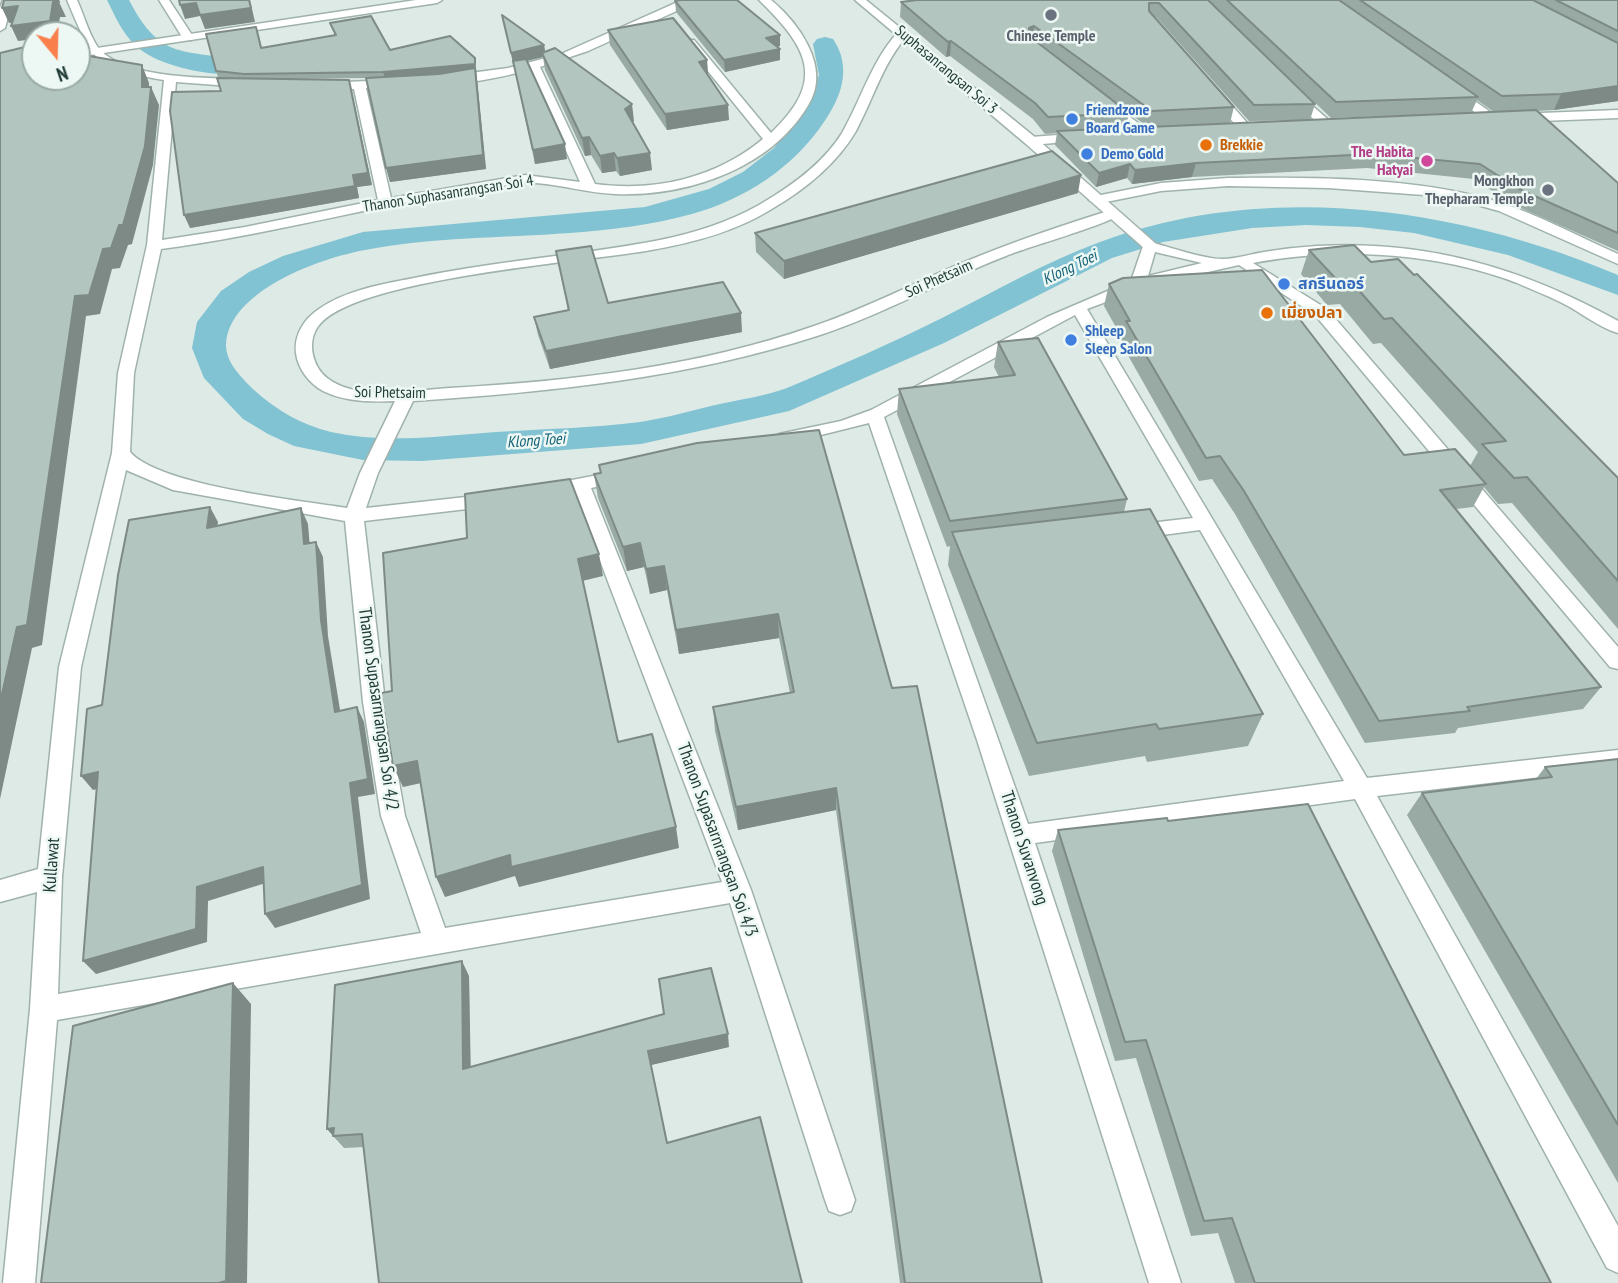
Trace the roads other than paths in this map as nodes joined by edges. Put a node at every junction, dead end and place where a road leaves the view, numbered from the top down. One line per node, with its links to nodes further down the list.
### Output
1 (72, 0): 14 (street)
2 (164, 0): 13 (street)
3 (437, 0): 13 (street)
4 (696, 0): 8 (street)
5 (764, 0): 32 (street, Thanon Suphasanrangsan Soi 4)
6 (860, 0): 12 (street, Suphasanrangsan Soi 3)
7 (7, 2): 10 (street)
8 (664, 10): 9 (street); 16 (street)
9 (673, 21)
10 (0, 28)
11 (682, 32): 32 (street)
12 (902, 34): 33 (street, Suphasanrangsan Soi 3); 46 (street, Soi Phetsaim)
13 (188, 38): 14 (street)
14 (94, 51): 15 (street); 17 (street)
15 (91, 52)
16 (534, 66): 21 (street); 34 (street)
17 (170, 78): 22 (street); 38 (street, Kullawat)
18 (1278, 78): 30 (street)
19 (1437, 78): 28 (street)
20 (1203, 80): 31 (street)
21 (428, 82)
22 (254, 84)
23 (401, 84): 25 (street)
24 (313, 86): 25 (street)
25 (360, 87): 36 (street)
26 (1094, 94): 33 (street)
27 (1618, 114): 28 (street)
28 (1492, 119): 29 (street)
29 (1476, 120)
30 (1327, 126)
31 (1246, 129)
32 (770, 140): 34 (street, Thanon Suphasanrangsan Soi 4)
33 (1031, 141): 35 (street, Suphasanrangsan Soi 3)
34 (590, 188): 36 (street, Thanon Suphasanrangsan Soi 4)
35 (1097, 200): 37 (street, Suphasanrangsan Soi 3); 41 (street)
36 (385, 202): 38 (street, Thanon Suphasanrangsan Soi 4)
37 (1117, 218): 39 (street, Suphasanrangsan Soi 3); 46 (street, Soi Phetsaim)
38 (154, 246): 49 (street, Kullawat)
39 (1150, 246): 42 (street); 43 (street)
40 (1238, 260): 42 (street); 45 (street); 55 (street)
41 (1618, 260)
42 (1219, 264): 43 (street)
43 (1137, 285): 44 (street)
44 (1079, 308): 47 (street); 53 (street)
45 (1618, 328)
46 (407, 395): 52 (street, Thanon Supasarnrangsan Soi 4/2)
47 (875, 416): 48 (street); 58 (street, Thanon Suvanvong)
48 (769, 442)
49 (121, 453): 52 (street); 59 (street, Kullawat)
50 (648, 470): 51 (street)
51 (581, 486): 52 (street); 60 (street, Thanon Supasarnrangsan Soi 4/3)
52 (354, 516): 62 (street, Thanon Supasarnrangsan Soi 4/2)
53 (1207, 523): 54 (street); 57 (street)
54 (1113, 535)
55 (1618, 661)
56 (1618, 760): 57 (street)
57 (1361, 788): 58 (street); 65 (street)
58 (1021, 835): 67 (street, Thanon Suvanvong)
59 (50, 877): 61 (street); 63 (street, Kullawat)
60 (738, 890): 62 (street); 64 (street, Thanon Supasarnrangsan Soi 4/3)
61 (0, 891)
62 (436, 940): 63 (street)
63 (44, 1009): 66 (street, Kullawat)
64 (840, 1200)
65 (1618, 1257)
66 (19, 1283)
67 (1165, 1283)

